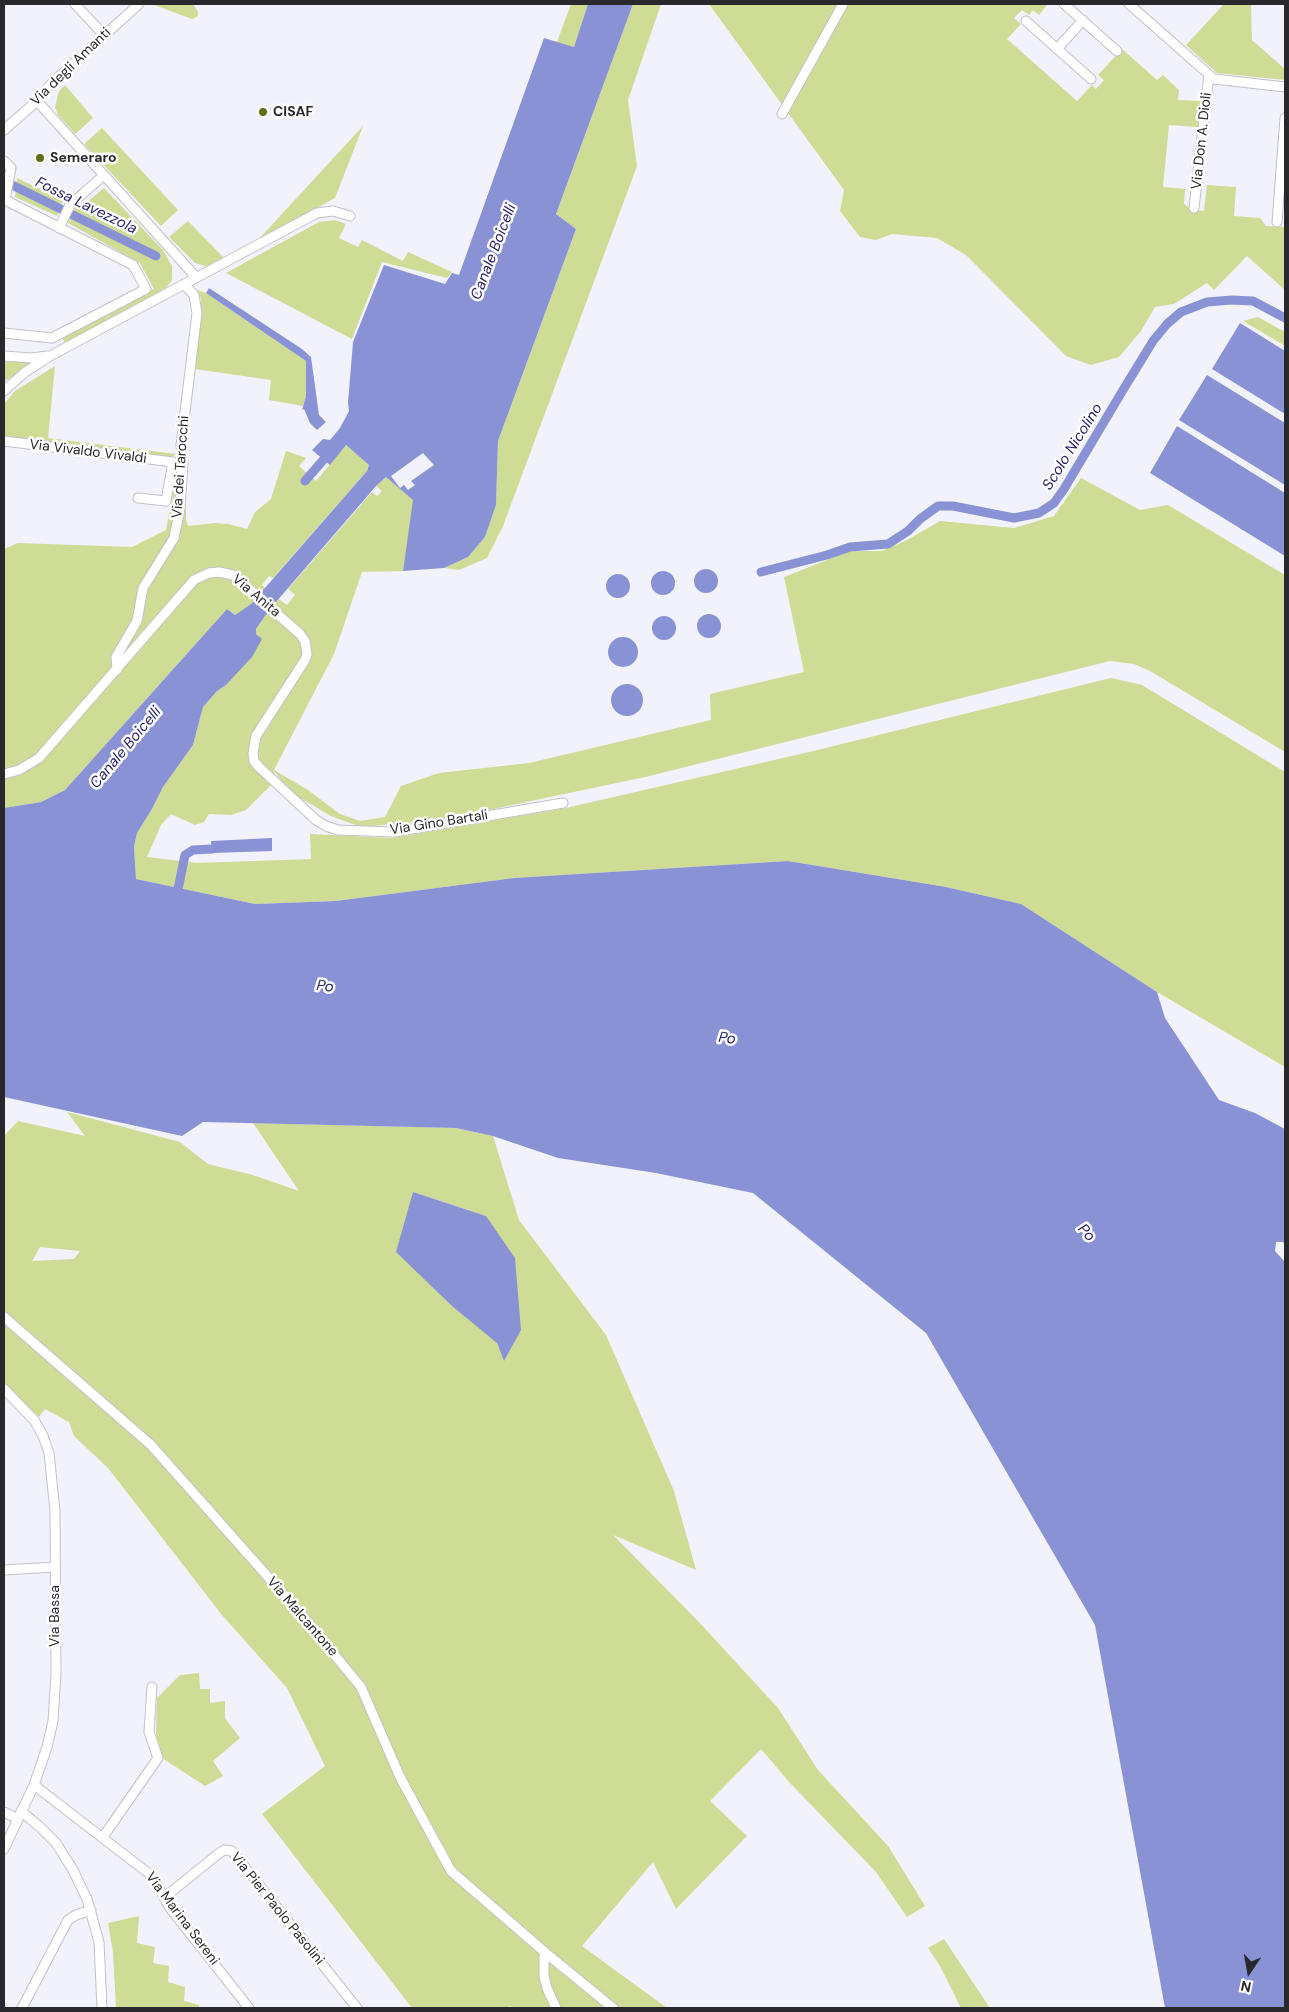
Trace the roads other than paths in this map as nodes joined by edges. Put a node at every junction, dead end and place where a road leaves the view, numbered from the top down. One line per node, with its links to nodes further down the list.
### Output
1 (75, 4): 8 (street)
2 (139, 4): 8 (street, Via degli Amanti)
3 (843, 4): 15 (street)
4 (1064, 4): 6 (street)
5 (1129, 4): 11 (street, Via Don A. Dioli)
6 (1083, 20): 9 (street); 10 (street)
7 (1026, 21): 9 (street)
8 (104, 35): 14 (street, Via degli Amanti)
9 (1057, 48): 12 (street)
10 (1117, 51)
11 (1209, 75): 13 (street, Via Don A. Dioli); 21 (street, Via Don A. Dioli)
12 (1091, 79)
13 (1285, 87)
14 (37, 101): 17 (street, Via degli Amanti); 19 (street)
15 (782, 114)
16 (1285, 118): 23 (street)
17 (4, 130)
18 (4, 161): 20 (street)
19 (104, 175): 24 (street); 25 (street)
20 (5, 197): 24 (street)
21 (1194, 208)
22 (350, 216): 25 (street)
23 (1277, 222)
24 (59, 228): 28 (street)
25 (196, 278): 26 (street)
26 (184, 284): 29 (street); 34 (street, Via dei Tarocchi)
27 (4, 333): 28 (street)
28 (52, 338): 29 (street)
29 (60, 351): 31 (street)
30 (4, 356): 31 (street)
31 (50, 356): 32 (street)
32 (6, 387)
33 (4, 441): 34 (street, Via Vivaldo Vivaldi)
34 (178, 463): 35 (street); 36 (street, Via dei Tarocchi)
35 (138, 498)
36 (117, 670): 37 (street, Via Anita); 39 (street, Via Anita)
37 (4, 774)
38 (563, 803): 39 (street, Via Gino Bartali)
39 (316, 820)
40 (4, 1317): 52 (street, Via Malcantone)
41 (4, 1389): 42 (street, Via Bassa)
42 (55, 1567): 43 (street); 45 (street, Via Bassa)
43 (4, 1570)
44 (152, 1687): 48 (street)
45 (34, 1784): 47 (street, Via Bassa); 48 (street, Via Marina Sereni)
46 (4, 1812): 47 (street)
47 (20, 1815): 49 (street, Via Bassa); 51 (street)
48 (104, 1837): 50 (street, Via Marina Sereni)
49 (4, 1849)
50 (165, 1897): 55 (street, Via Marina Sereni); 56 (street, Via Pier Paolo Pasolini)
51 (91, 1910): 53 (street); 54 (street)
52 (547, 1954): 57 (street); 58 (street, Via Malcantone)
53 (22, 2008)
54 (102, 2008)
55 (250, 2008)
56 (357, 2008)
57 (556, 2008)
58 (613, 2008)

